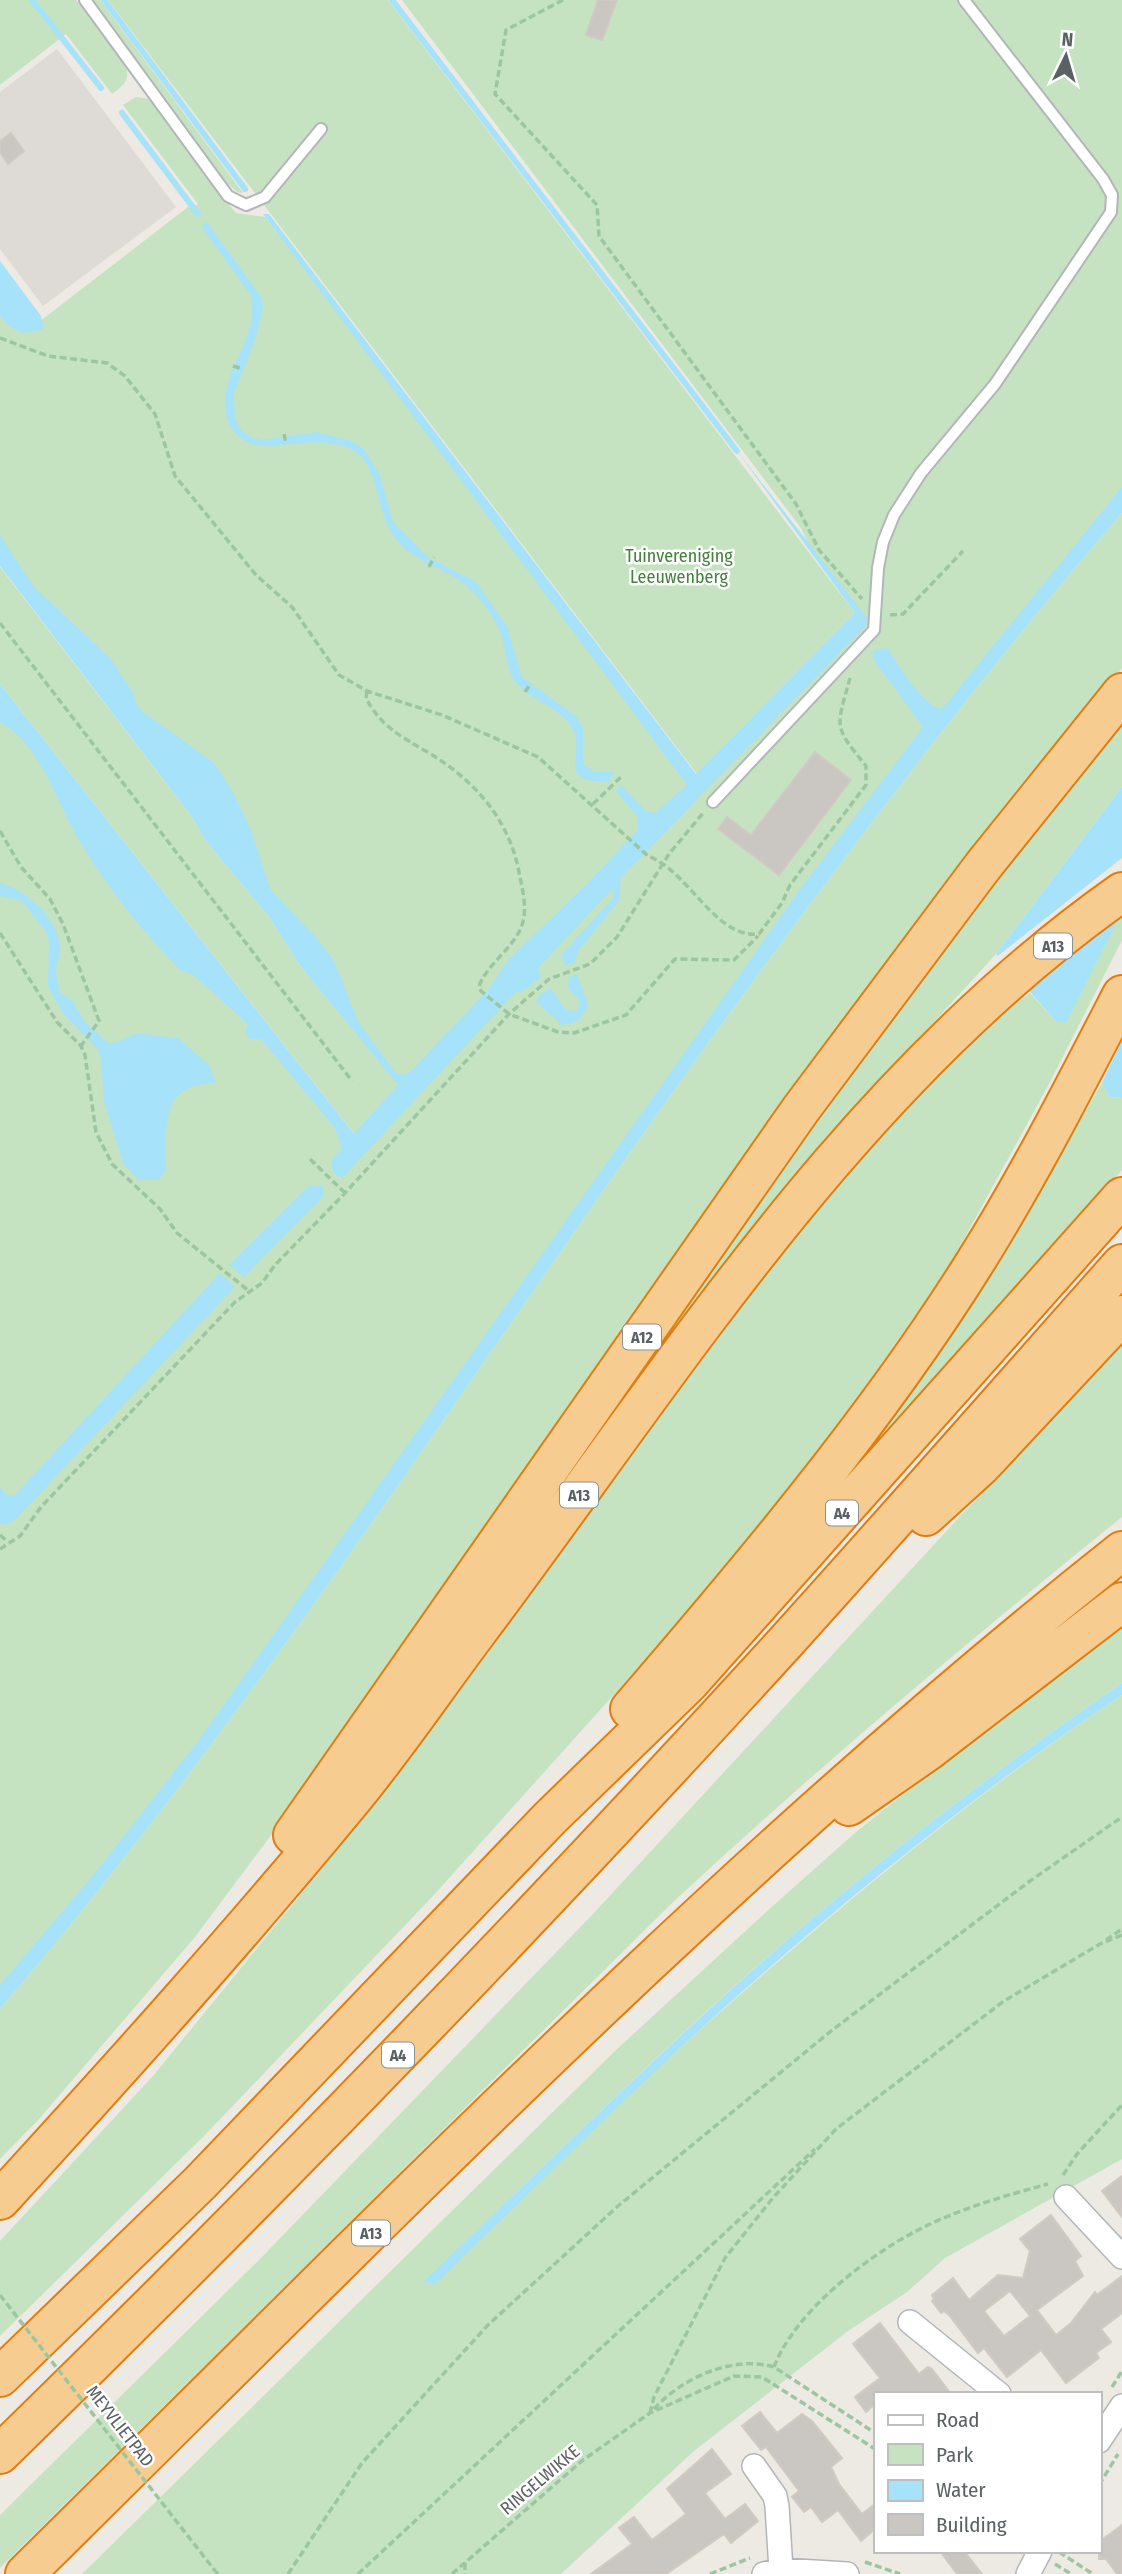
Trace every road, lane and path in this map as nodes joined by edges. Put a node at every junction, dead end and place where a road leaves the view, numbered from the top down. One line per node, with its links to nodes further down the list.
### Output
1 (85, 0): 4 (lane)
2 (563, 0): 13 (path)
3 (964, 0): 13 (lane)
4 (321, 129)
5 (0, 338): 17 (path)
6 (233, 366): 7 (path)
7 (243, 369)
8 (284, 434): 9 (path)
9 (286, 444)
10 (963, 551): 13 (path)
11 (434, 557): 12 (path)
12 (429, 567)
13 (877, 617): 15 (lane)
14 (0, 623): 31 (path)
15 (860, 645): 21 (lane); 27 (path)
16 (531, 683): 18 (path)
17 (367, 691): 22 (path); 29 (path)
18 (525, 692)
19 (1122, 693): 50 (highway, A12)
20 (623, 775): 22 (path)
21 (713, 803): 24 (path)
22 (593, 804): 24 (path)
23 (0, 831): 30 (path)
24 (665, 862): 27 (path); 29 (path)
25 (1122, 892): 50 (highway, A13)
26 (0, 933): 30 (path)
27 (759, 934): 29 (path)
28 (1122, 995): 45 (highway)
29 (509, 1014): 33 (path)
30 (82, 1044): 36 (path)
31 (352, 1081)
32 (310, 1159): 33 (path)
33 (345, 1193): 36 (path)
34 (1122, 1197): 45 (highway, A4)
35 (1122, 1264): 43 (highway, A4)
36 (249, 1291): 39 (path)
37 (1122, 1315): 43 (highway, A4)
38 (0, 1535): 39 (path)
39 (8, 1542): 40 (path)
40 (0, 1549)
41 (1122, 1551): 46 (highway, A13)
42 (1122, 1602): 46 (highway, A13)
43 (784, 1644): 67 (highway, A4)
44 (1122, 1817): 76 (path)
45 (550, 1818): 59 (highway, A4)
46 (719, 1895): 75 (highway, A13)
47 (1122, 1929): 49 (path)
48 (1122, 1935): 49 (path)
49 (1100, 1944): 52 (path)
50 (182, 1996): 54 (highway, A13)
51 (1122, 2105): 58 (path)
52 (836, 2129): 62 (path); 77 (path)
53 (1066, 2197): 55 (street)
54 (0, 2200)
55 (1122, 2257)
56 (0, 2295): 74 (path, MEYVLIETPAD, bridge)
57 (910, 2322): 60 (street)
58 (774, 2367): 62 (path, RINGELWIKKE); 63 (path, RINGELWIKKE)
59 (0, 2377)
60 (997, 2392)
61 (1122, 2406): 64 (street)
62 (650, 2413): 65 (path, RINGELWIKKE); 72 (path, RINGELWIKKE)
63 (874, 2432)
64 (1101, 2438)
65 (874, 2448)
66 (1122, 2448): 69 (path)
67 (0, 2454)
68 (754, 2466): 73 (street)
69 (1101, 2482)
70 (1039, 2553): 81 (street)
71 (1060, 2553): 82 (path)
72 (465, 2563): 78 (path, RINGELWIKKE); 79 (path)
73 (773, 2572): 80 (street)
74 (217, 2573)
75 (25, 2574)
76 (288, 2574)
77 (358, 2574)
78 (452, 2574)
79 (465, 2574)
80 (847, 2574)
81 (1028, 2574)
82 (1093, 2574)

